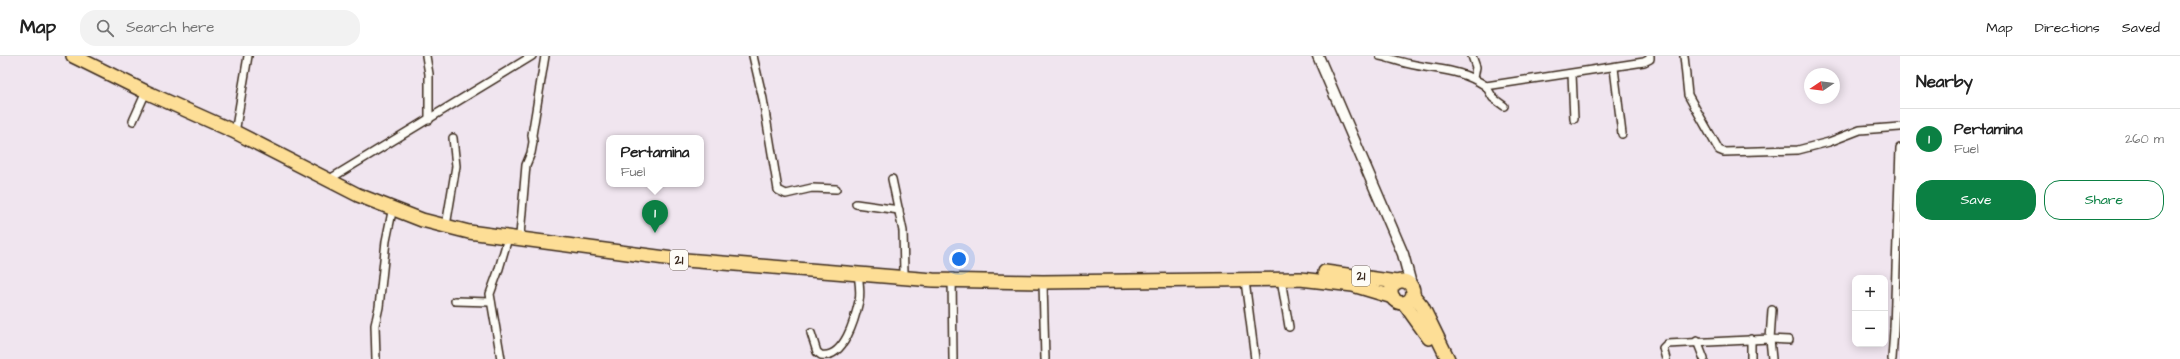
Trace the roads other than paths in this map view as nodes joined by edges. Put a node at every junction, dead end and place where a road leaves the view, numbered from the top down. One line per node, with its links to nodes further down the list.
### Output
1 (74, 56): 17 (highway, 21)
2 (88, 56): 22 (highway, 21)
3 (248, 56): 22 (street)
4 (426, 56): 21 (street)
5 (532, 56): 21 (street)
6 (545, 56): 34 (street)
7 (753, 56): 29 (street)
8 (1318, 56): 44 (main road)
9 (1380, 56): 15 (street)
10 (1472, 56): 15 (street)
11 (1650, 56): 13 (street)
12 (1684, 56): 23 (street)
13 (1614, 68): 14 (street); 24 (street)
14 (1572, 74): 16 (street); 19 (street)
15 (1474, 78): 16 (street)
16 (1486, 86): 18 (street)
17 (146, 92): 20 (street); 27 (highway, 21)
18 (1504, 106)
19 (1574, 119)
20 (133, 120)
21 (429, 120): 27 (street)
22 (236, 127): 27 (highway, 21)
23 (1900, 127)
24 (1622, 134)
25 (453, 138): 33 (street)
26 (1900, 148): 36 (street)
27 (330, 178): 31 (highway, 21)
28 (892, 179): 32 (street)
29 (836, 189)
30 (856, 204): 32 (street)
31 (393, 206): 33 (highway, 21); 35 (highway, 21); 56 (street)
32 (899, 210): 37 (street)
33 (447, 220): 34 (highway, 21)
34 (520, 235): 37 (highway, 21)
35 (508, 238): 38 (highway, 21); 46 (street)
36 (1898, 247): 49 (street)
37 (904, 272): 39 (highway, 21)
38 (858, 273): 39 (highway, 21); 55 (street)
39 (952, 278): 40 (highway, 21); 43 (highway, 21); 58 (street)
40 (1178, 278): 42 (highway, 21); 43 (highway, 21); 44 (highway, 21)
41 (1281, 279): 42 (highway, 21); 44 (highway, 21); 48 (street)
42 (1245, 281): 60 (street)
43 (1043, 282): 59 (street)
44 (1403, 290): 61 (highway); 62 (highway)
45 (455, 301): 46 (street)
46 (491, 302): 57 (street)
47 (1772, 310): 52 (street)
48 (1289, 327)
49 (1897, 329): 67 (street)
50 (811, 333): 55 (street)
51 (1751, 339): 52 (street); 54 (street); 65 (street)
52 (1770, 339): 53 (street); 66 (street)
53 (1789, 340)
54 (1696, 341): 63 (street); 64 (street)
55 (825, 358)
56 (376, 359)
57 (501, 359)
58 (953, 359)
59 (1045, 359)
60 (1255, 359)
61 (1440, 359)
62 (1448, 359)
63 (1666, 359)
64 (1704, 359)
65 (1751, 359)
66 (1772, 359)
67 (1892, 359)

